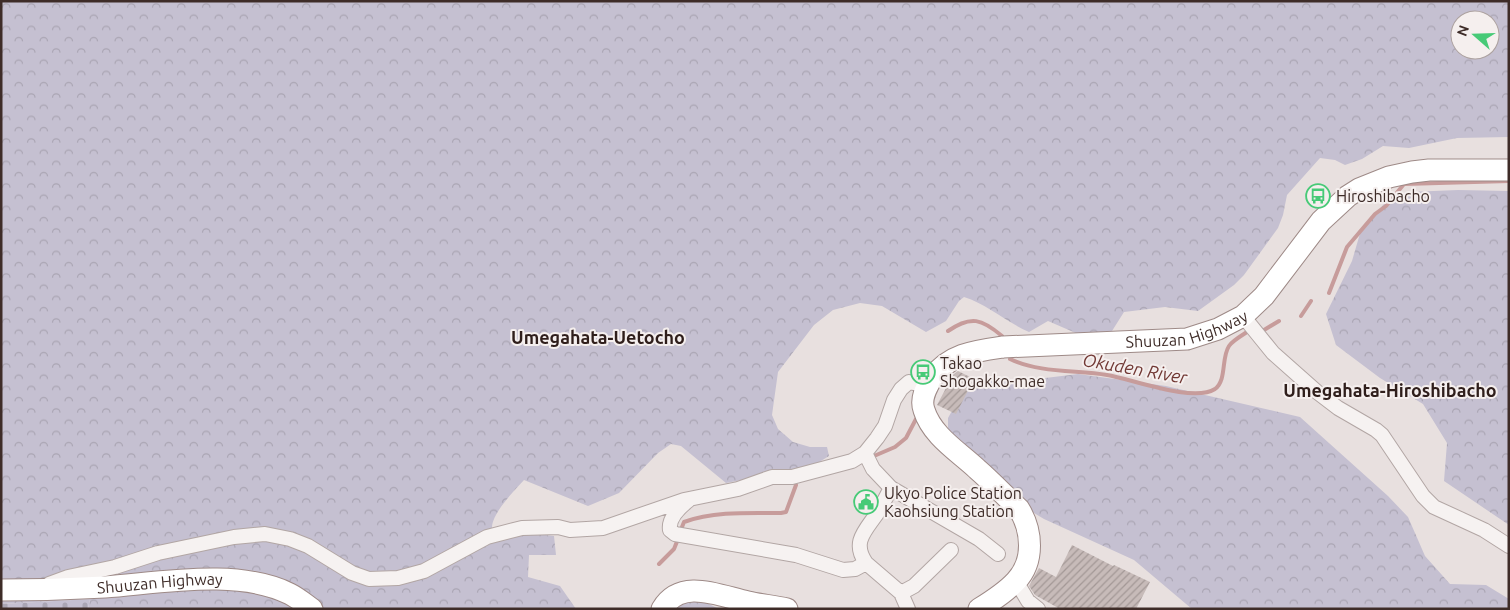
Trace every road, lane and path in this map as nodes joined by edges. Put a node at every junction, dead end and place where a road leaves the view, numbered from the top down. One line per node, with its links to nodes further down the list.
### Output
1 (1509, 170): 2 (highway, Shuuzan Highway)
2 (1243, 316): 3 (highway, Shuuzan Highway); 7 (street)
3 (927, 386): 4 (street); 11 (highway)
4 (865, 453): 5 (street); 6 (street)
5 (892, 488): 9 (street); 10 (street)
6 (692, 498): 10 (street); 13 (street)
7 (1509, 546)
8 (951, 550): 14 (street)
9 (998, 554)
10 (866, 563): 14 (street)
11 (1016, 582): 19 (highway); 20 (street)
12 (1, 590): 13 (highway, Shuuzan Highway)
13 (39, 590): 15 (highway, Shuuzan Highway)
14 (901, 593): 18 (street)
15 (312, 609)
16 (662, 609): 17 (highway)
17 (787, 609)
18 (908, 609)
19 (979, 609)
20 (1038, 609)

